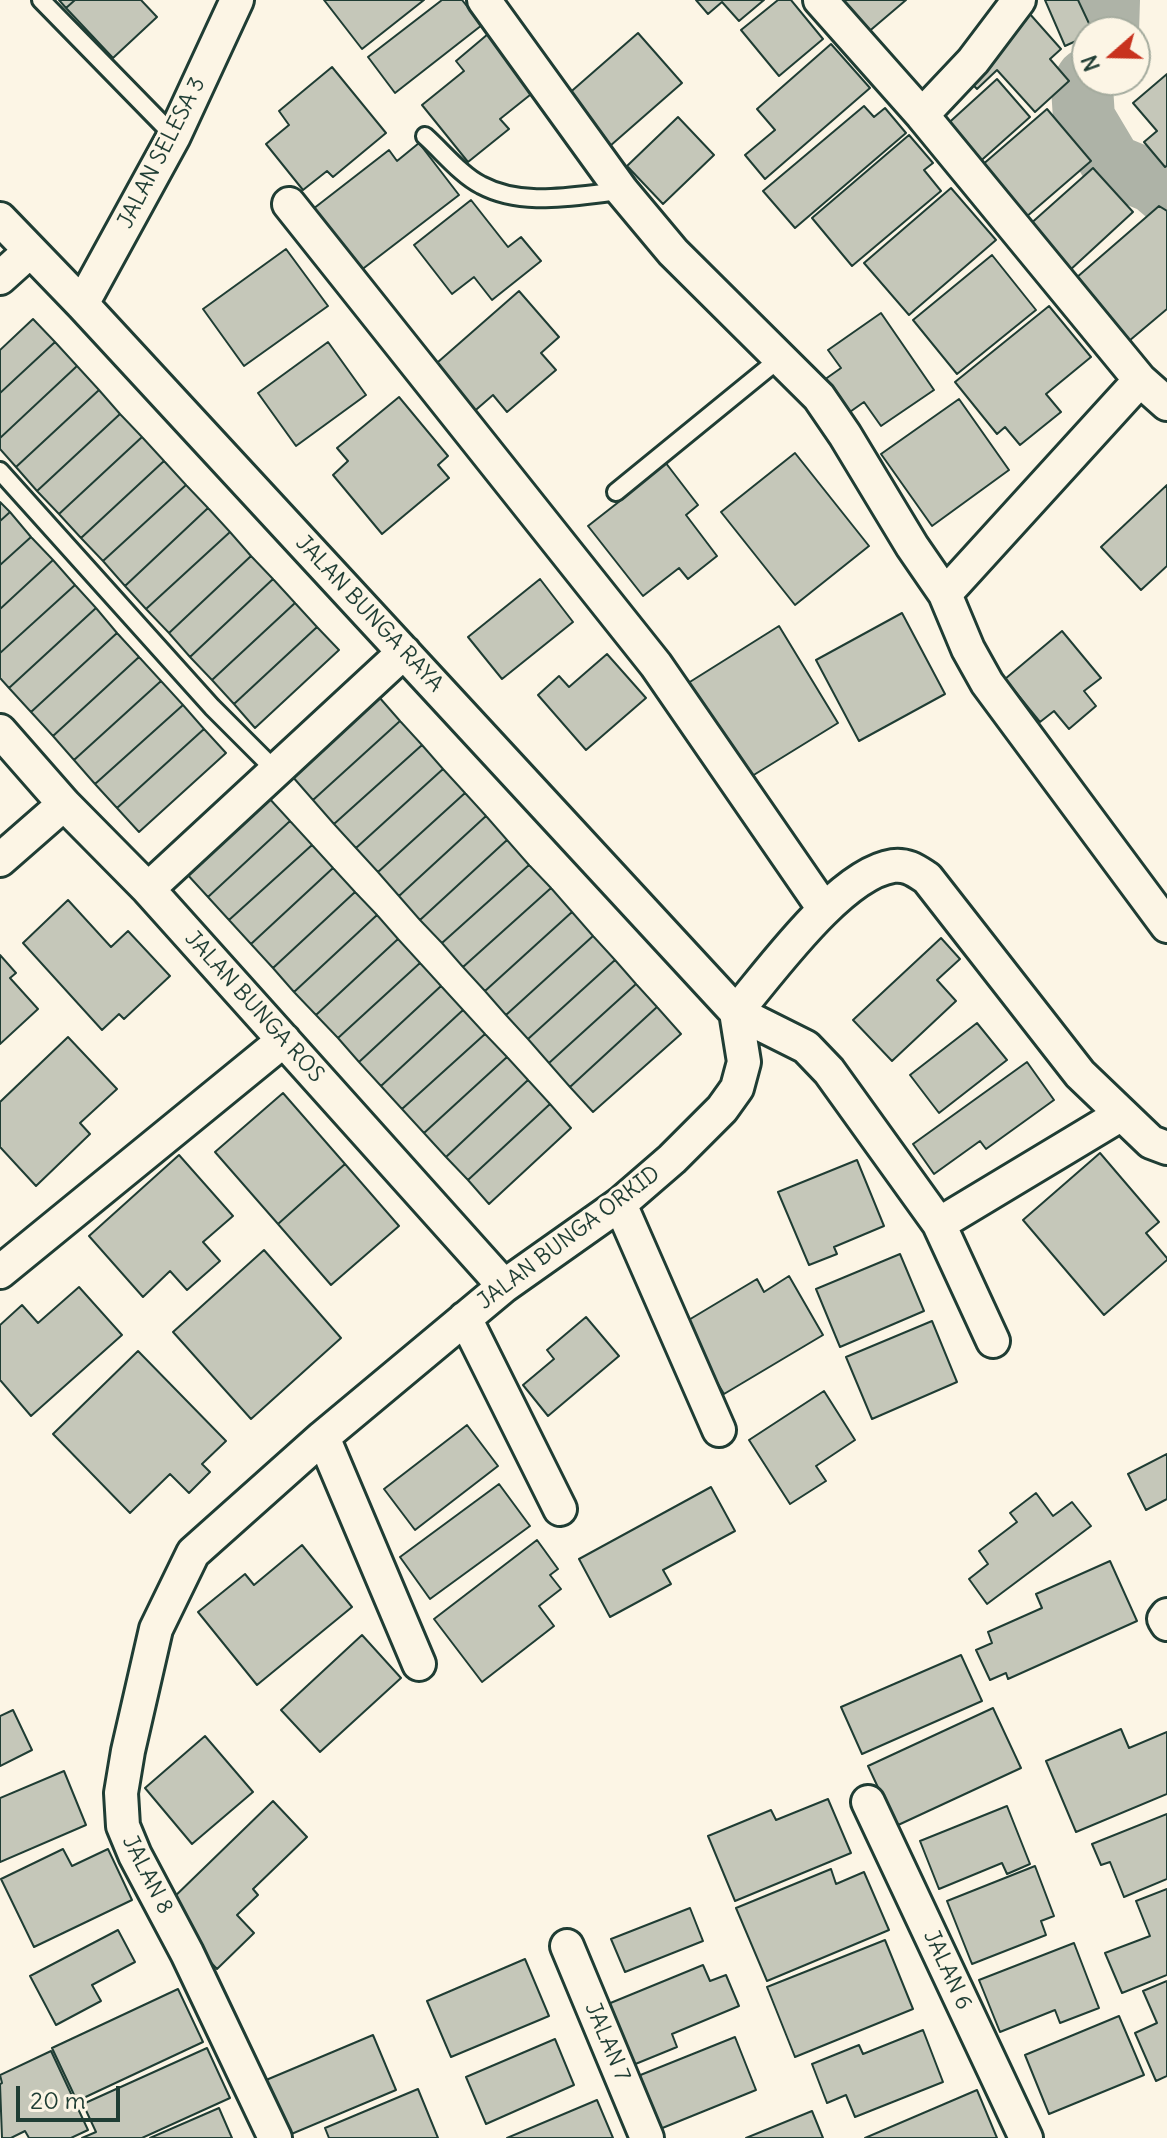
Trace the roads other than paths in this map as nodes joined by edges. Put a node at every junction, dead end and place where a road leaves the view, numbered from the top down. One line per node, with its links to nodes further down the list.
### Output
1 (41, 0): 7 (lane)
2 (237, 0): 7 (street, JALAN SELESA 3)
3 (484, 0): 9 (street)
4 (820, 0): 6 (street)
5 (1019, 0): 6 (street)
6 (922, 115): 16 (street)
7 (174, 136): 14 (street, JALAN SELESA 3)
8 (425, 136): 9 (lane)
9 (622, 191): 15 (street)
10 (289, 204): 27 (street)
11 (0, 219): 12 (street, JALAN BUNGA RAYA)
12 (30, 251): 13 (street); 14 (street, JALAN BUNGA RAYA)
13 (0, 278)
14 (82, 304): 21 (street, JALAN BUNGA RAYA)
15 (779, 359): 19 (lane); 20 (street)
16 (1140, 380): 17 (street); 20 (street)
17 (1167, 404)
18 (0, 471): 23 (lane)
19 (616, 492)
20 (945, 594): 28 (street)
21 (404, 652): 23 (street); 29 (street, JALAN BUNGA RAYA)
22 (0, 731): 24 (street, JALAN BUNGA ROS)
23 (276, 771): 26 (street)
24 (64, 804): 25 (street); 26 (street, JALAN BUNGA ROS)
25 (0, 860)
26 (148, 889): 30 (street, JALAN BUNGA ROS)
27 (824, 909): 29 (street); 31 (street)
28 (1167, 926)
29 (736, 1012): 33 (street, JALAN BUNGA ORKID); 34 (street)
30 (284, 1040): 35 (street); 36 (street, JALAN BUNGA ROS)
31 (1120, 1115): 32 (street); 34 (street)
32 (1167, 1148)
33 (620, 1204): 36 (street, JALAN BUNGA ORKID); 39 (street)
34 (939, 1224): 38 (street)
35 (0, 1272)
36 (504, 1286): 37 (street, JALAN BUNGA ORKID)
37 (465, 1318): 40 (street, JALAN BUNGA ORKID); 41 (street)
38 (993, 1341)
39 (719, 1430)
40 (323, 1437): 42 (street, JALAN BUNGA ORKID); 45 (street)
41 (560, 1509)
42 (193, 1553): 48 (street, JALAN 8)
43 (1167, 1615): 44 (street)
44 (1167, 1624)
45 (419, 1664)
46 (868, 1802): 50 (street, JALAN 6)
47 (567, 1946): 49 (street, JALAN 7)
48 (275, 2138)
49 (647, 2138)
50 (1026, 2138)

